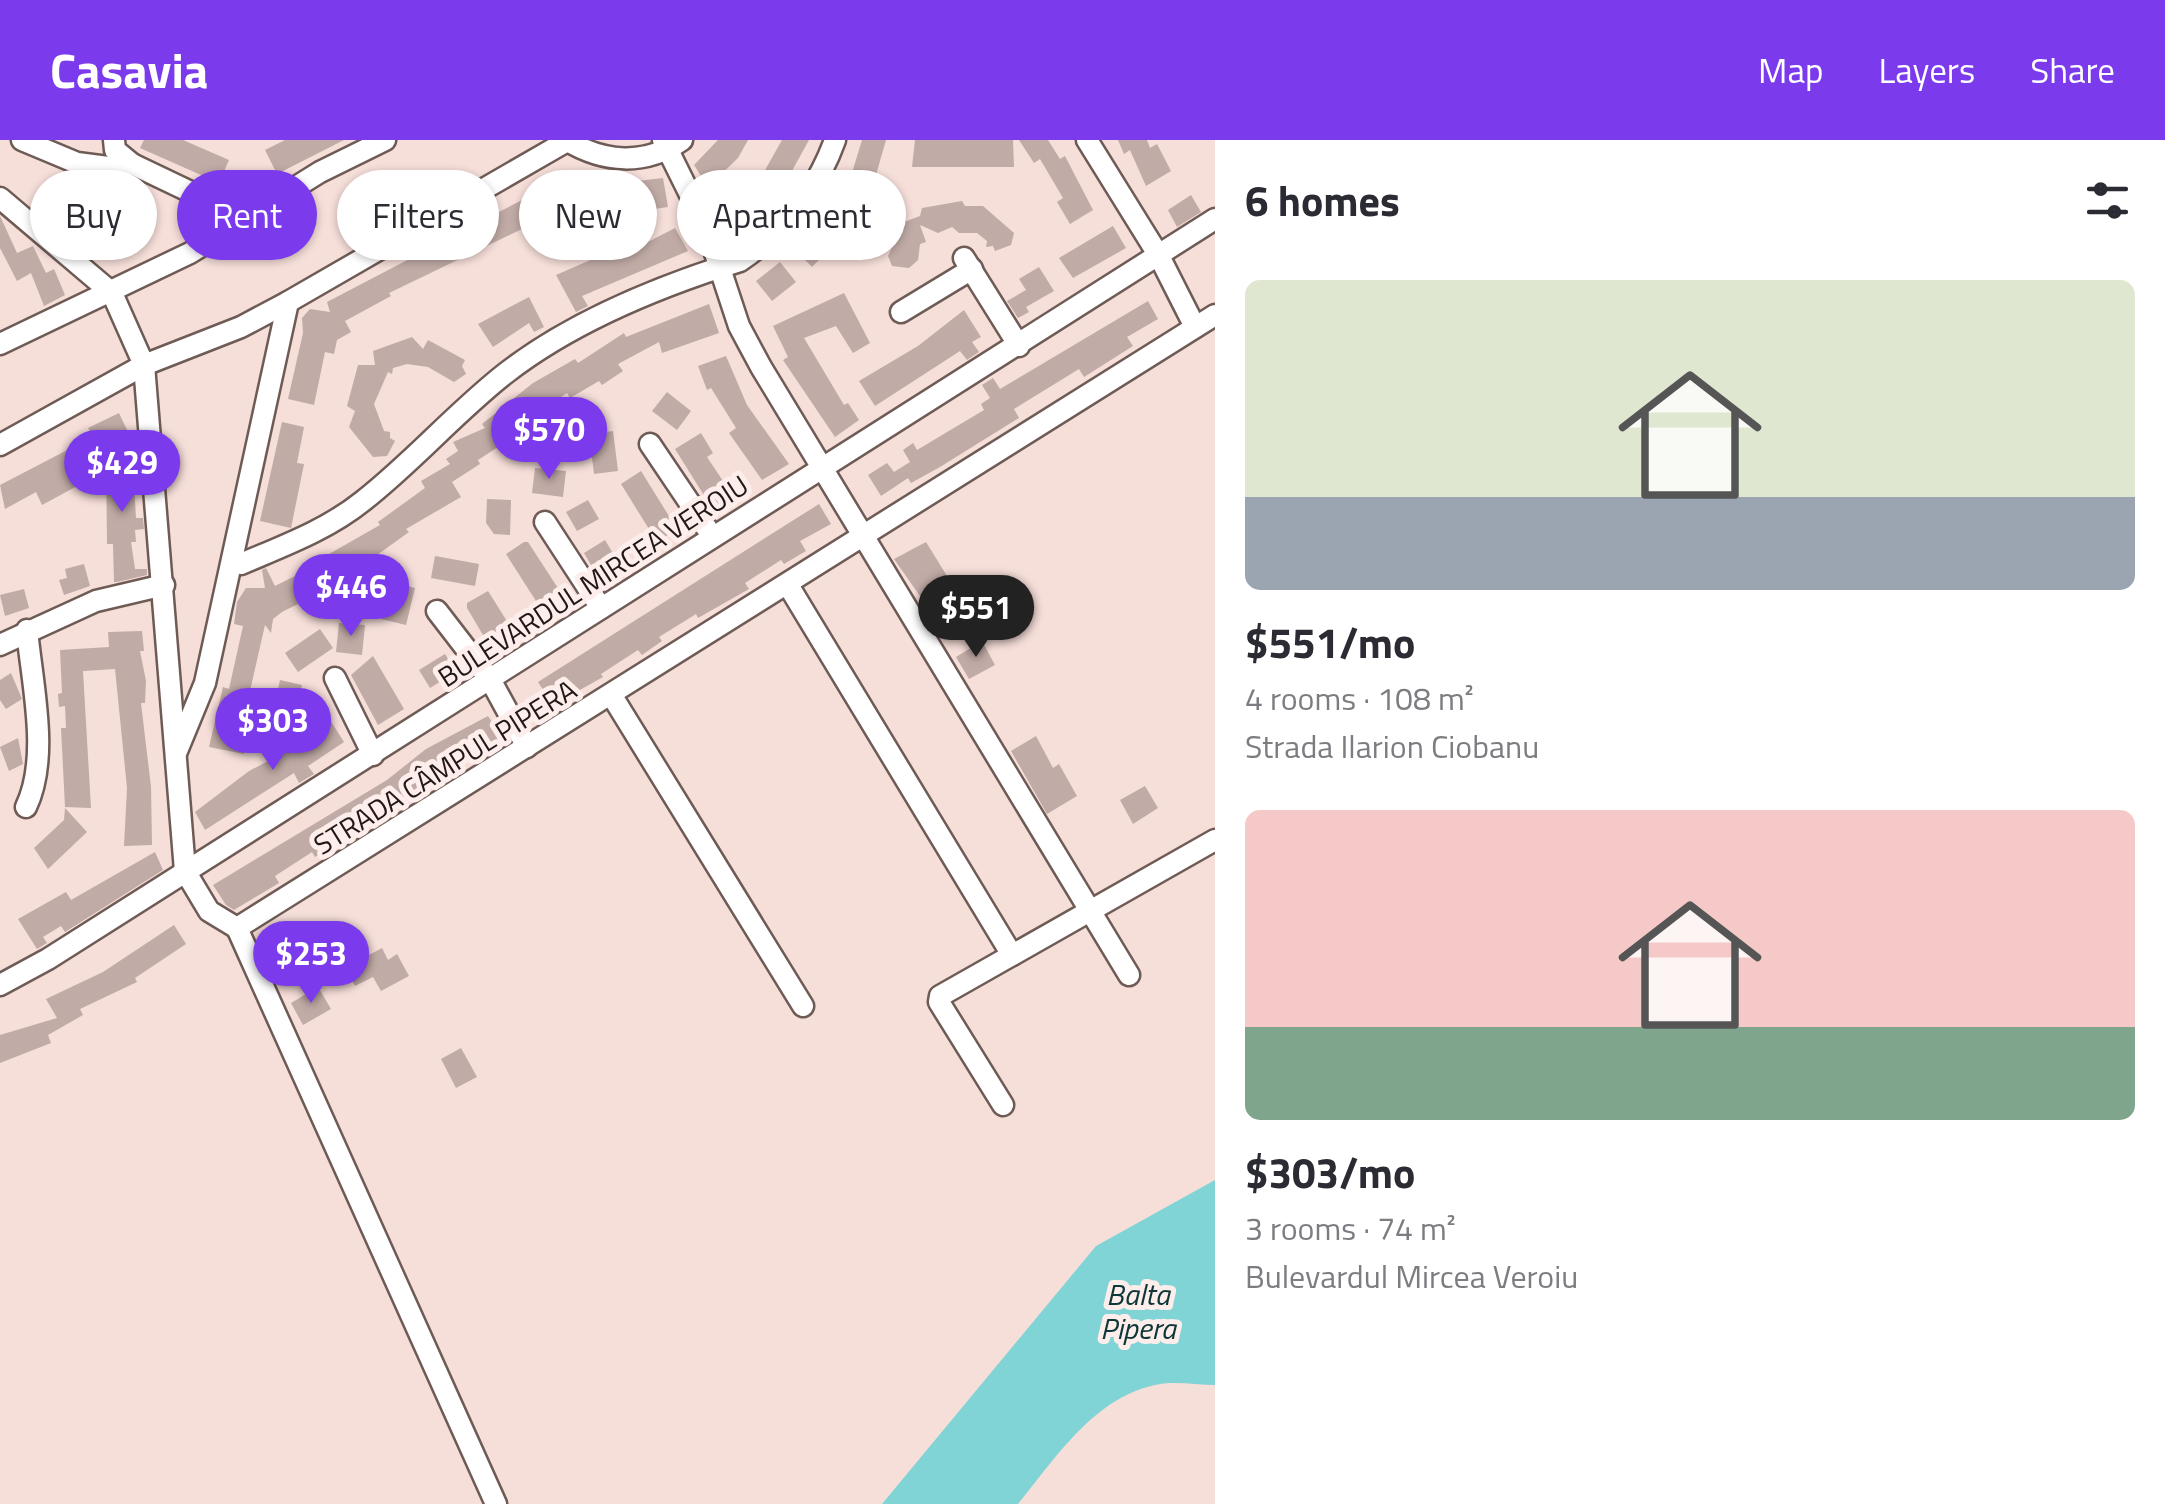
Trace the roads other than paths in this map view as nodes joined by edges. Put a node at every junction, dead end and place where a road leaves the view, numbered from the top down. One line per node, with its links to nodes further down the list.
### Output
1 (22, 140): 8 (street)
2 (114, 140): 8 (street)
3 (385, 140): 9 (street)
4 (567, 140): 7 (street); 17 (street)
5 (835, 140): 15 (street)
6 (1087, 140): 14 (street)
7 (671, 143): 15 (street)
8 (132, 164): 10 (street)
9 (317, 174)
10 (177, 186)
11 (0, 198): 16 (street)
12 (1215, 220): 14 (street, BULEVARDUL MIRCEA VEROIU)
13 (177, 256): 16 (street)
14 (1158, 256): 20 (street); 22 (street, BULEVARDUL MIRCEA VEROIU)
15 (721, 267): 26 (street); 30 (street)
16 (112, 293): 21 (street); 23 (street)
17 (288, 302): 23 (street); 30 (street)
18 (900, 312): 22 (street)
19 (1215, 315): 20 (street, STRADA CÂMPUL PIPERA)
20 (1196, 327): 29 (street, STRADA CÂMPUL PIPERA)
21 (0, 344)
22 (1019, 346): 26 (street, BULEVARDUL MIRCEA VEROIU)
23 (144, 364): 25 (street); 31 (street)
24 (650, 444): 28 (street)
25 (0, 446)
26 (819, 470): 28 (street, BULEVARDUL MIRCEA VEROIU); 29 (street)
27 (545, 522): 33 (street)
28 (712, 536): 33 (street, BULEVARDUL MIRCEA VEROIU)
29 (864, 538): 32 (street, STRADA CÂMPUL PIPERA); 46 (street)
30 (235, 561): 42 (street)
31 (164, 585): 35 (street); 42 (street)
32 (788, 585): 39 (street, STRADA CÂMPUL PIPERA); 48 (street)
33 (601, 608): 38 (street, BULEVARDUL MIRCEA VEROIU)
34 (437, 612): 38 (street)
35 (28, 630): 36 (street); 43 (street)
36 (0, 646)
37 (335, 678): 41 (street)
38 (491, 681): 40 (street); 41 (street, BULEVARDUL MIRCEA VEROIU)
39 (612, 696): 40 (street, STRADA CÂMPUL PIPERA); 51 (street)
40 (526, 747): 47 (street, STRADA CÂMPUL PIPERA)
41 (372, 755): 45 (street, BULEVARDUL MIRCEA VEROIU)
42 (175, 757): 45 (street)
43 (26, 807)
44 (1215, 840): 46 (street)
45 (185, 871): 47 (street); 50 (street, BULEVARDUL MIRCEA VEROIU)
46 (1089, 911): 48 (street); 49 (street)
47 (238, 928): 53 (street)
48 (1012, 955): 52 (street)
49 (1129, 975)
50 (0, 985)
51 (803, 1006)
52 (1003, 1105)
53 (496, 1504)

